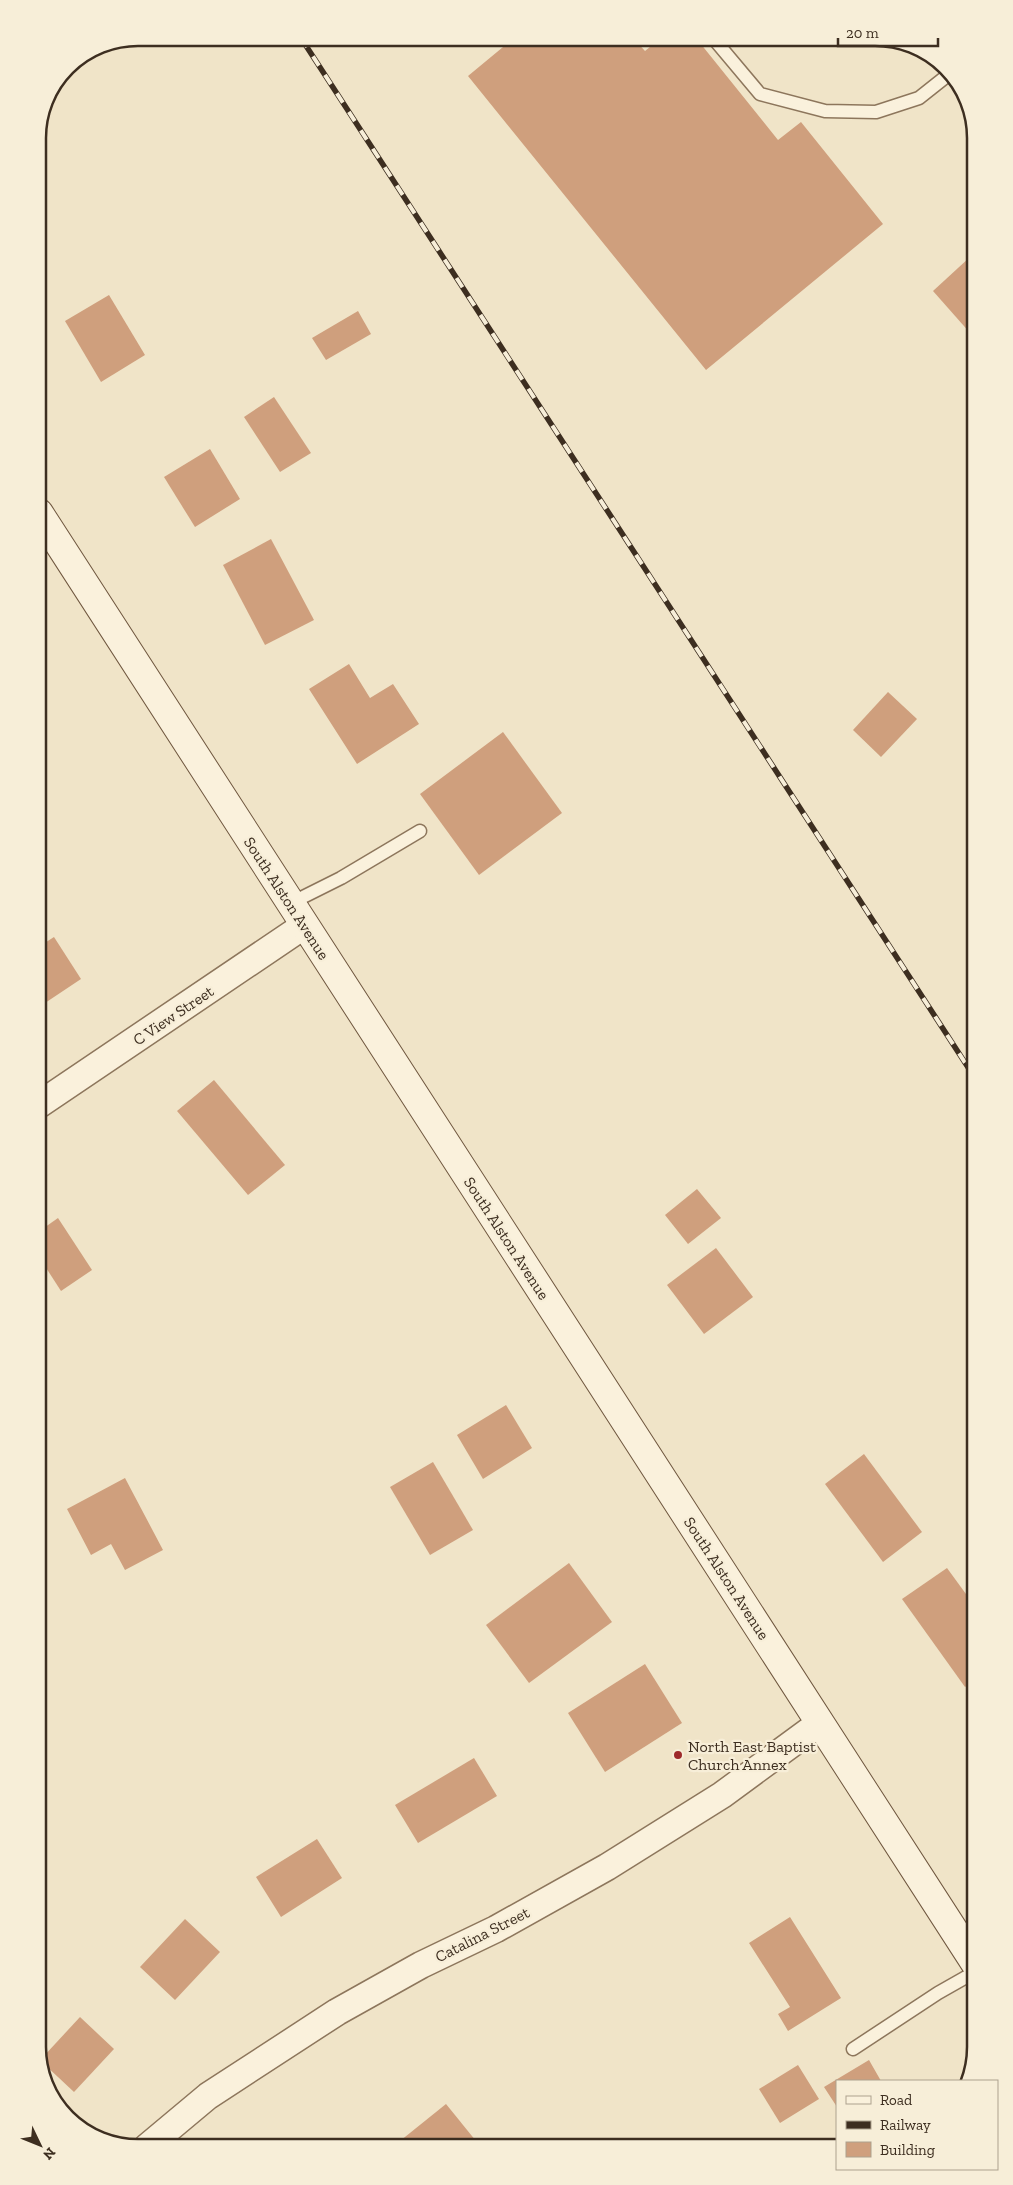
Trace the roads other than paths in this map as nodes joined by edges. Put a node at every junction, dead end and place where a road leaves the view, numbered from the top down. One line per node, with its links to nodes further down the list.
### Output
1 (720, 46): 2 (lane)
2 (944, 78)
3 (46, 524): 5 (street, South Alston Avenue)
4 (420, 831): 5 (lane)
5 (298, 914): 6 (street, C View Street); 7 (street, South Alston Avenue)
6 (46, 1100)
7 (820, 1723): 8 (street, South Alston Avenue); 11 (street, Catalina Street)
8 (967, 1951)
9 (967, 1977): 10 (lane)
10 (854, 2049)
11 (157, 2139)

